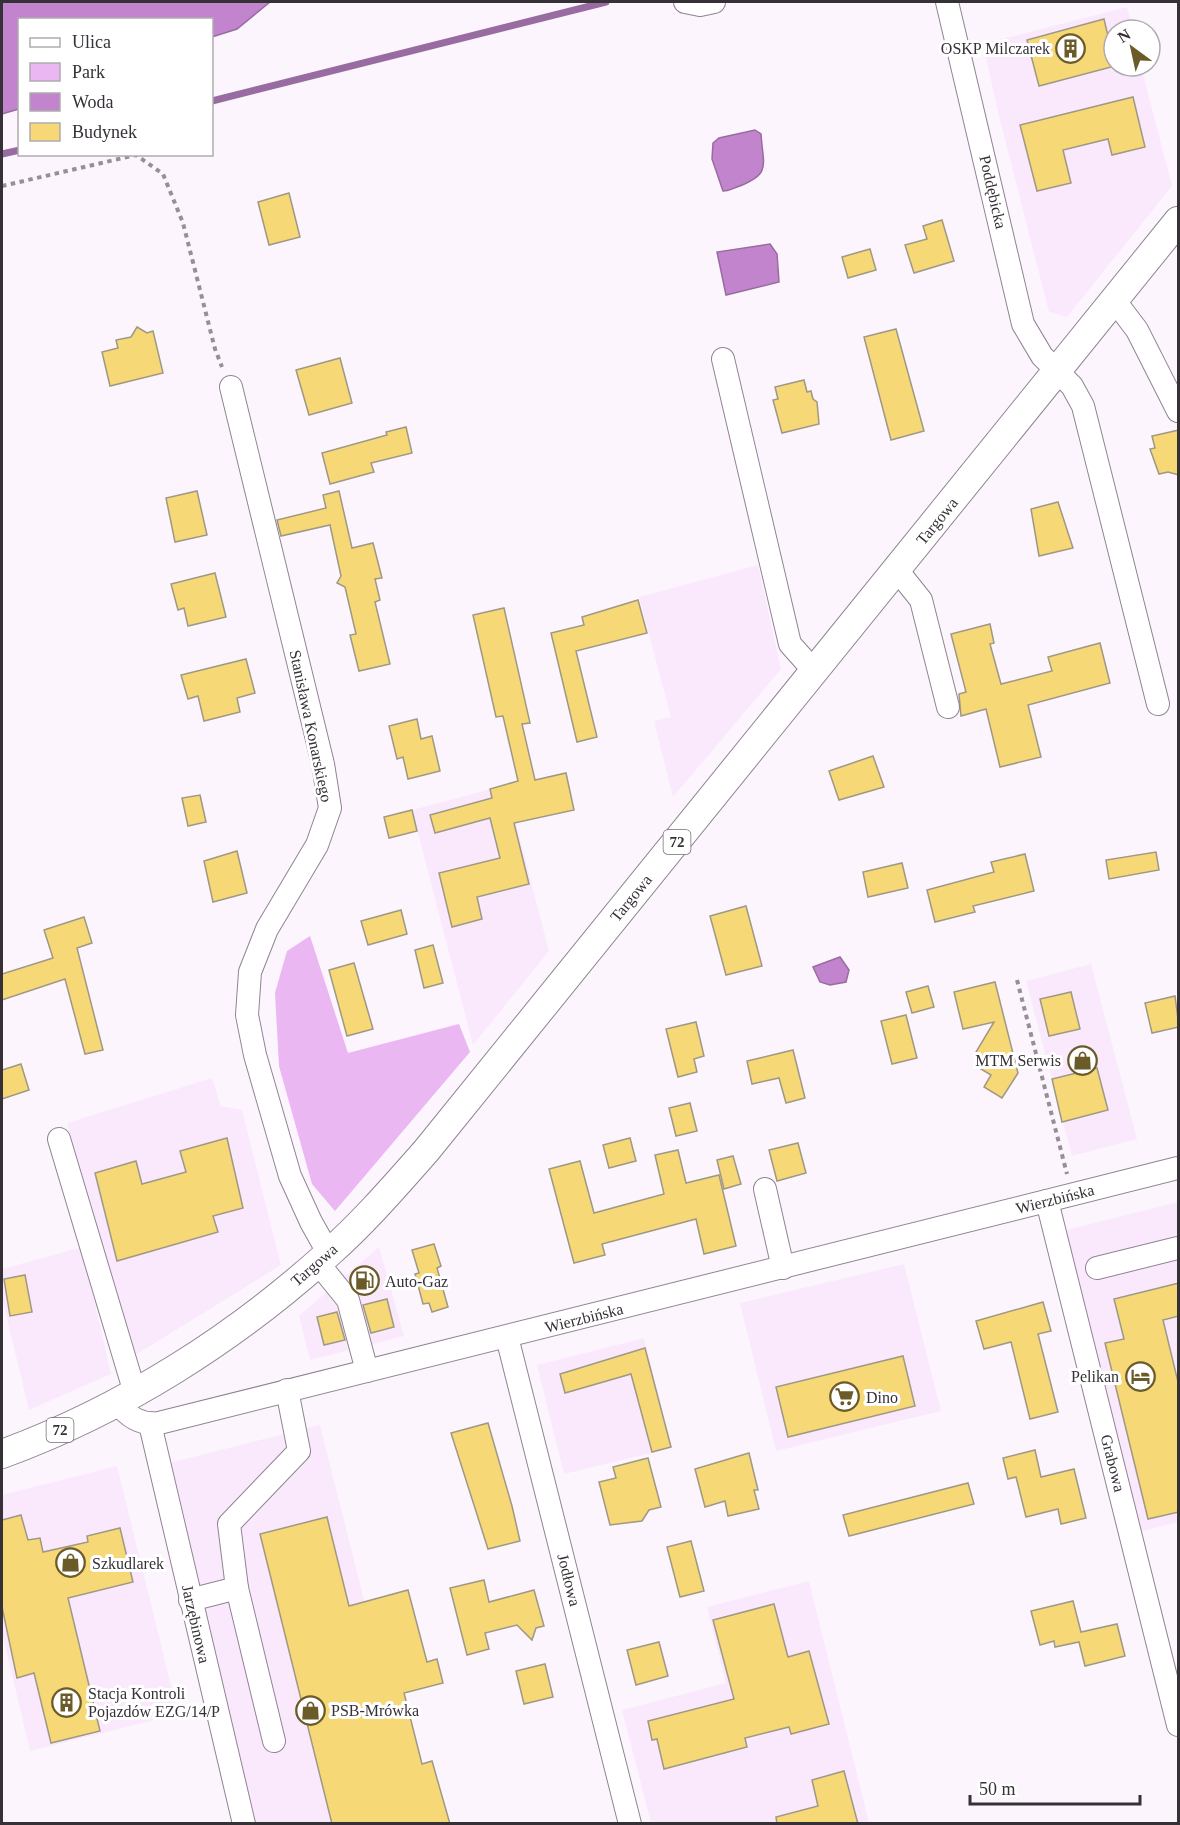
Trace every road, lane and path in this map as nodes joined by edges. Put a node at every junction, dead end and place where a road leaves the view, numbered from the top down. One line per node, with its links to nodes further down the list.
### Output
1 (947, 2): 8 (street, Poddębicka)
2 (128, 156): 4 (path)
3 (139, 156): 9 (path)
4 (2, 186)
5 (1179, 221): 6 (main road, Targowa / 72)
6 (1115, 302): 8 (main road, Targowa / 72); 10 (street)
7 (723, 359): 12 (street)
8 (1058, 372): 11 (main road, Targowa / 72); 13 (street, Poddębicka)
9 (231, 387): 22 (street, Stanisława Konarskiego)
10 (1179, 411)
11 (897, 570): 12 (main road, Targowa / 72); 14 (street)
12 (815, 672): 22 (main road, Targowa / 72)
13 (1158, 704)
14 (948, 707)
15 (1017, 980): 19 (path)
16 (59, 1140): 28 (street)
17 (1179, 1168): 19 (street, Wierzbińska)
18 (765, 1189): 23 (street)
19 (1072, 1195): 20 (street, Wierzbińska)
20 (1047, 1201): 23 (street, Wierzbińska); 33 (street, Grabowa)
21 (1179, 1248): 24 (street)
22 (323, 1258): 26 (street, Stanisława Konarskiego); 28 (main road, Targowa / 72)
23 (783, 1268): 25 (street, Wierzbińska)
24 (1097, 1268)
25 (507, 1337): 26 (street, Wierzbińska); 36 (street, Jodłowa)
26 (367, 1371): 27 (street, Wierzbińska)
27 (286, 1390): 29 (street, Wierzbińska); 31 (street)
28 (126, 1398): 29 (street); 30 (main road, 72)
29 (150, 1424): 32 (street, Jarzębinowa)
30 (2, 1454)
31 (237, 1588): 32 (street); 34 (street)
32 (190, 1600): 35 (street, Jarzębinowa)
33 (1179, 1725)
34 (274, 1741)
35 (244, 1824)
36 (630, 1824)

